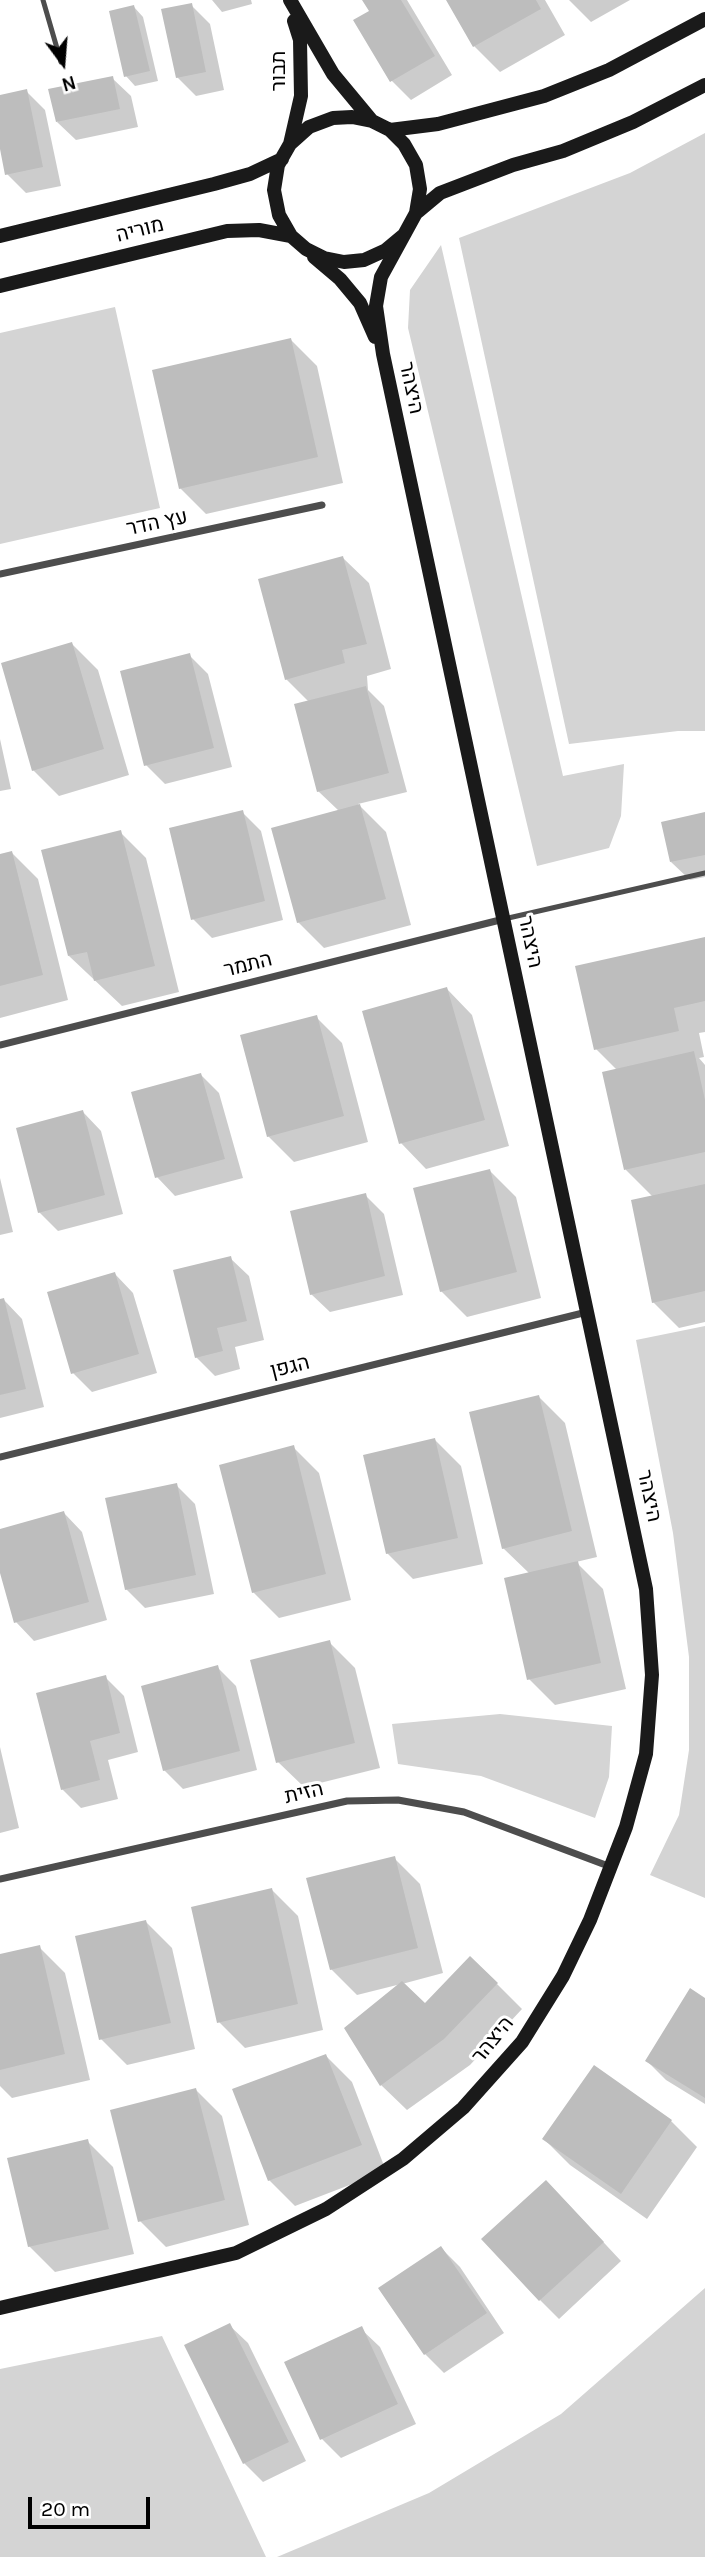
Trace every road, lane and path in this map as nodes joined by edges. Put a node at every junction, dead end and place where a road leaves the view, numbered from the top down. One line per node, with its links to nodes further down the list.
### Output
1 (43, 0): 4 (lane)
2 (288, 0): 6 (street, תבור); 8 (street, תבור)
3 (705, 19): 7 (street)
4 (61, 62)
5 (705, 85): 10 (street)
6 (372, 121): 7 (street); 8 (street)
7 (390, 130): 10 (street)
8 (290, 144): 9 (street)
9 (282, 159): 12 (street, מוריה); 13 (street)
10 (416, 213): 11 (street)
11 (404, 235): 14 (street); 16 (street, היצהר)
12 (0, 236)
13 (291, 236): 14 (street); 15 (street, מוריה)
14 (306, 249): 16 (street, היצהר)
15 (0, 286)
16 (383, 354): 20 (street, היצהר)
17 (322, 505): 18 (street, עץ הדר)
18 (0, 575)
19 (705, 873): 20 (lane)
20 (504, 919): 21 (street, התמר); 22 (street, היצהר)
21 (0, 1045)
22 (588, 1312): 23 (street, הגפן); 24 (street, היצהר)
23 (0, 1457)
24 (611, 1867): 25 (street, הזית); 26 (street, היצהר)
25 (0, 1879)
26 (0, 2308)

